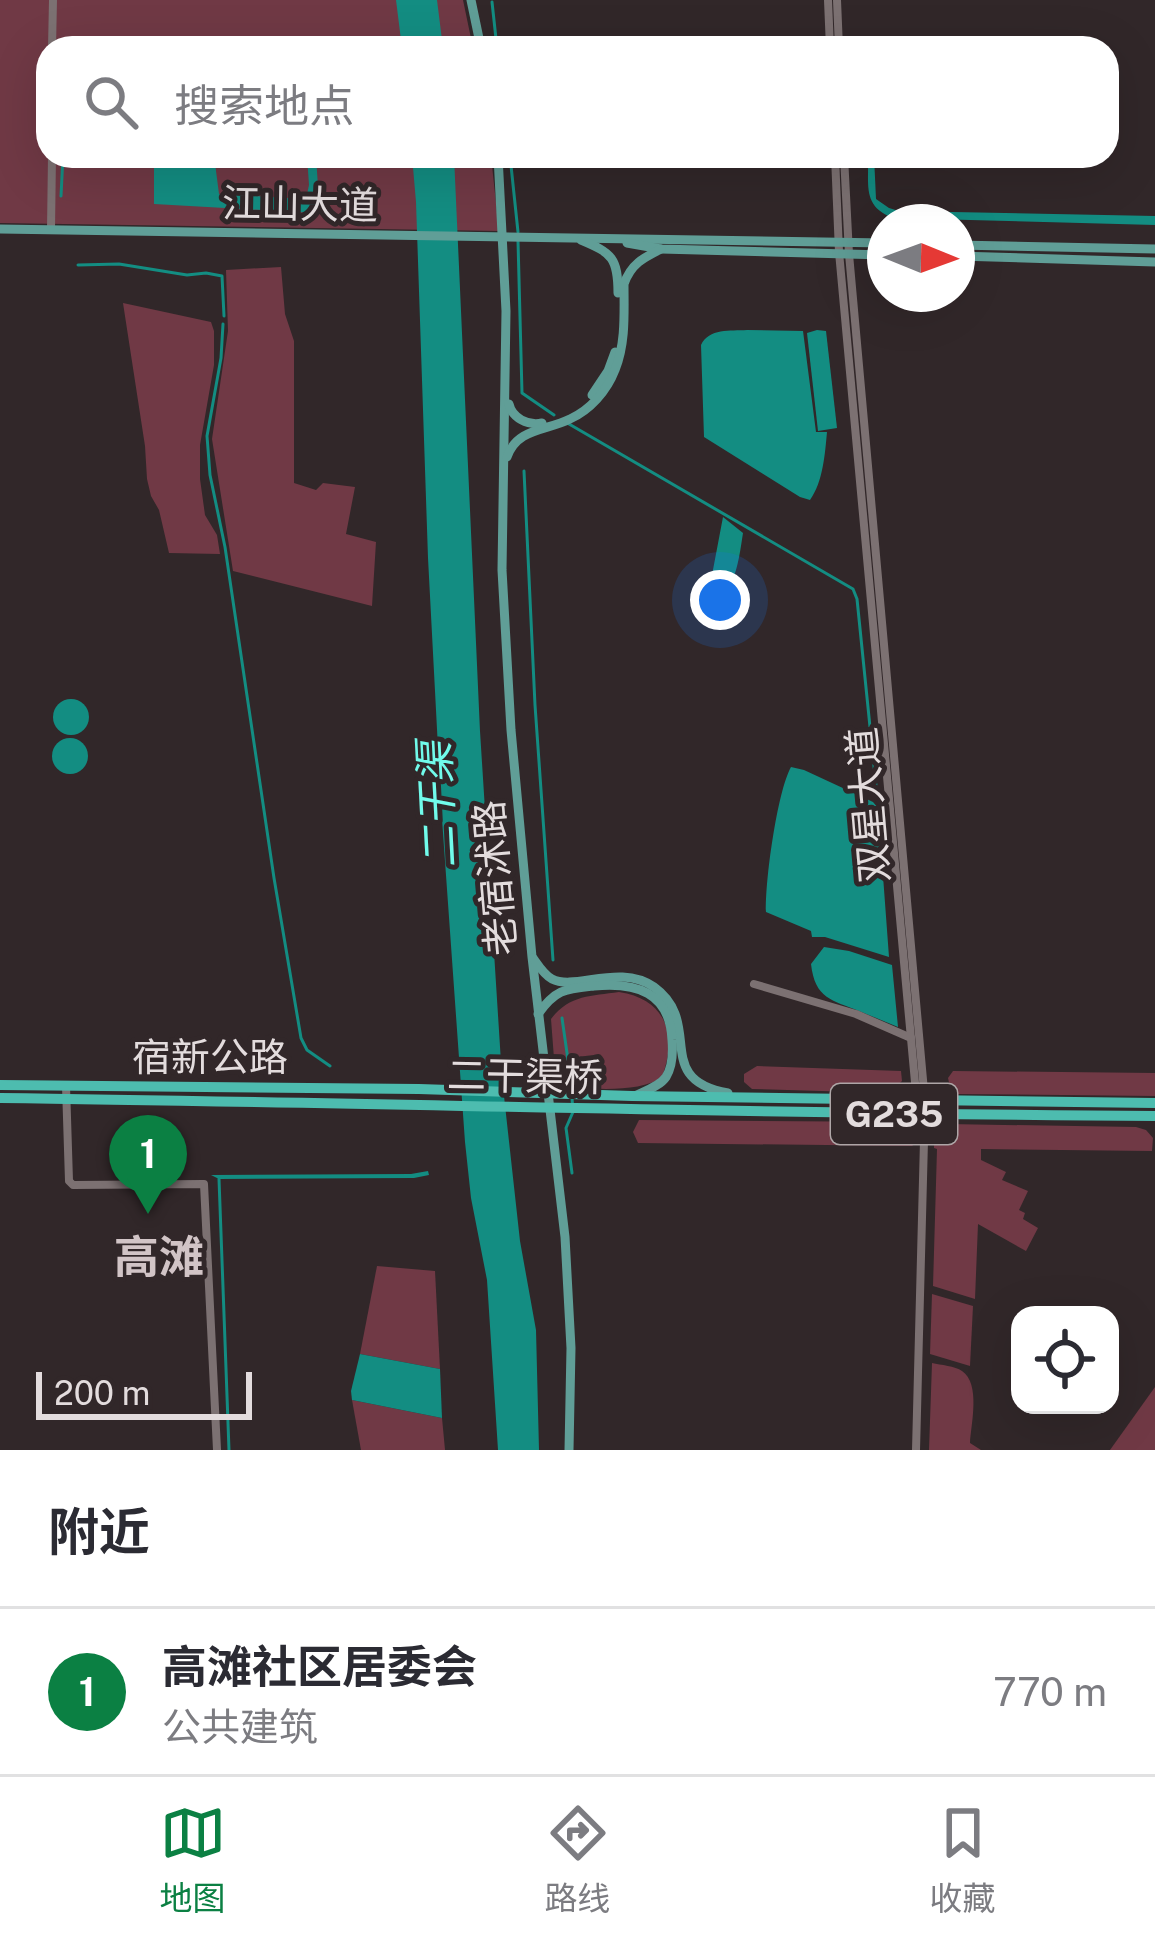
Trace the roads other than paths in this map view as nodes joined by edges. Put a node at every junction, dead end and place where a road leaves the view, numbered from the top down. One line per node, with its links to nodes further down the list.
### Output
1 (52, 0): 4 (street)
2 (471, 0): 5 (main road)
3 (832, 0): 6 (street)
4 (52, 36)
5 (478, 36)
6 (834, 36)
7 (52, 168): 12 (street)
8 (498, 168): 23 (main road, 老宿沭路)
9 (836, 168): 17 (street, 双星大道)
10 (844, 168): 17 (street, 双星大道)
11 (0, 229): 12 (main road, 江山大道)
12 (51, 229): 13 (main road, 江山大道)
13 (576, 238): 14 (main road, 江山大道); 24 (main road)
14 (598, 238): 17 (main road, 江山大道); 19 (main road, 江山大道)
15 (975, 244): 18 (main road)
16 (867, 245): 17 (main road, 江山大道)
17 (843, 248): 19 (main road, 江山大道); 20 (main road, 江山大道); 30 (street, 双星大道)
18 (1155, 249)
19 (661, 250): 26 (main road)
20 (867, 251)
21 (975, 257): 22 (main road)
22 (1155, 262)
23 (507, 391): 24 (main road); 25 (main road, 老宿沭路)
24 (536, 424): 25 (main road)
25 (506, 446): 26 (main road, 老宿沭路)
26 (502, 480): 27 (main road, 老宿沭路)
27 (532, 957): 29 (main road, 老宿沭路); 35 (main road)
28 (754, 984): 30 (street)
29 (538, 1014): 36 (main road); 42 (main road, 老宿沭路)
30 (916, 1041): 39 (street, 双星大道)
31 (0, 1085): 33 (highway, 宿新公路 / G235)
32 (418, 1089): 33 (highway, 宿新公路 / G235); 36 (highway, 二干渠桥 / G235)
33 (66, 1092): 34 (highway, 宿新公路 / G235); 37 (highway, 宿新公路 / G235); 41 (street)
34 (0, 1098)
35 (751, 1098): 36 (highway, G235); 39 (highway, G235)
36 (633, 1100): 37 (highway, 二干渠桥 / G235); 39 (highway, G235)
37 (416, 1103)
38 (1155, 1103): 39 (highway, G235)
39 (921, 1108): 40 (highway, G235); 43 (street, 双星大道)
40 (1155, 1116)
41 (217, 1450)
42 (569, 1450)
43 (916, 1450)

